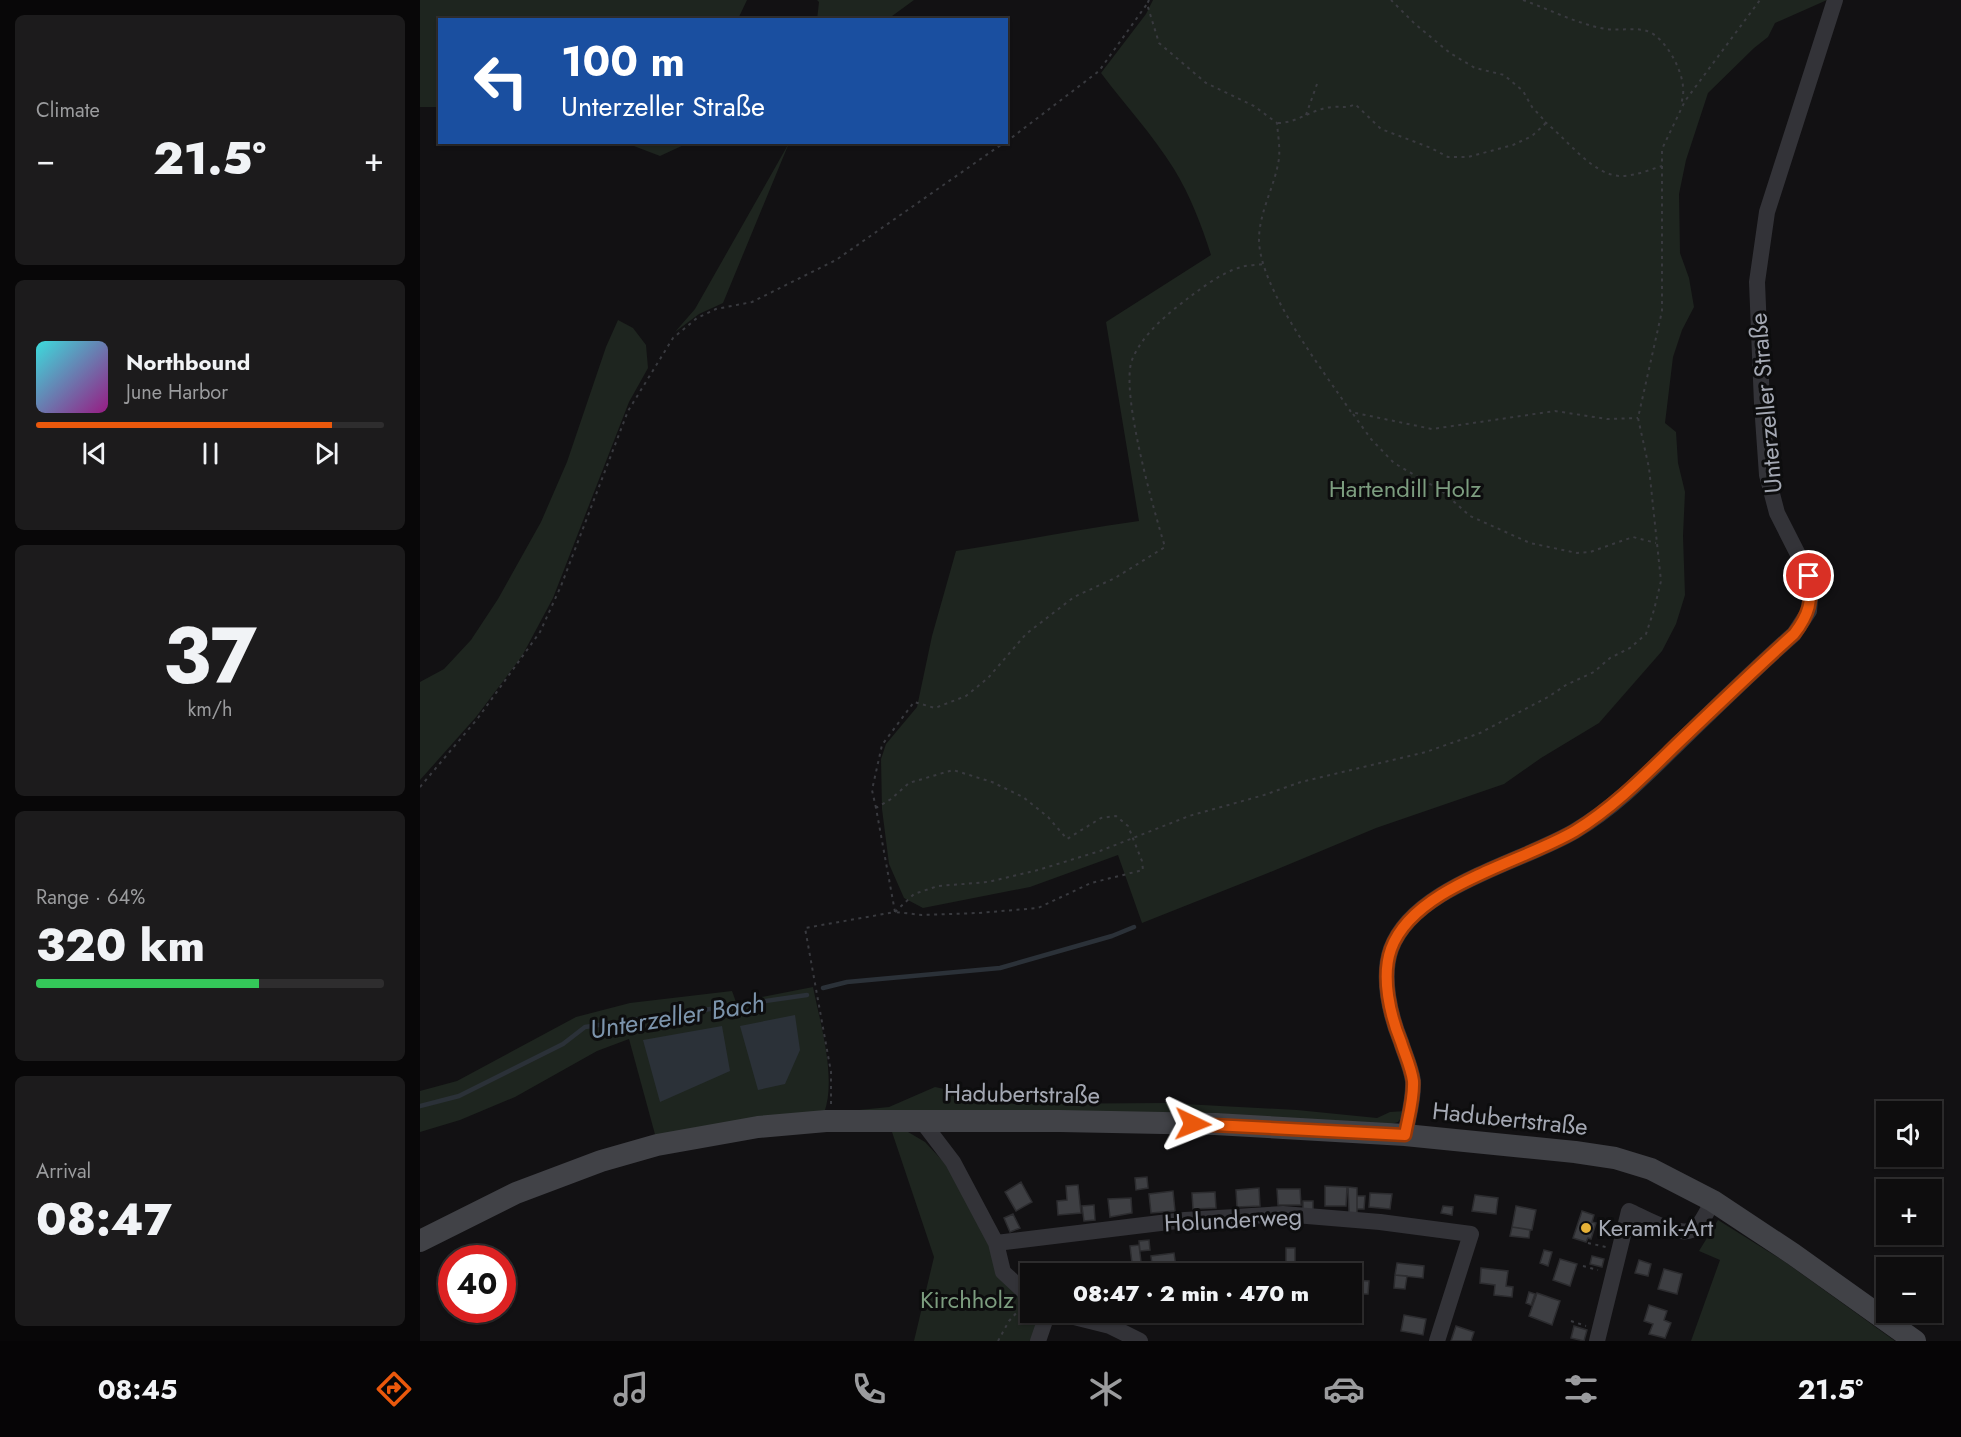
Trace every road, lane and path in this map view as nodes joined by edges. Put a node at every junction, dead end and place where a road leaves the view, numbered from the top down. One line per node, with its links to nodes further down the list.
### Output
1 (1149, 0): 6 (path)
2 (1391, 0): 10 (path)
3 (1523, 0): 8 (path)
4 (1760, 0): 8 (path)
5 (1835, 0): 25 (street, Unterzeller Straße)
6 (1147, 4): 11 (path); 12 (path)
7 (1317, 84): 9 (path)
8 (1681, 109): 14 (path)
9 (1306, 115): 10 (path); 11 (path)
10 (1544, 122): 14 (path)
11 (1277, 123): 15 (path)
12 (1008, 140)
13 (1003, 144): 19 (path)
14 (1662, 166): 17 (path)
15 (1264, 264): 16 (path); 20 (path)
16 (1352, 412): 17 (path); 18 (path)
17 (1638, 418): 18 (path)
18 (1656, 543): 21 (path)
19 (420, 787)
20 (876, 808): 21 (path); 22 (path)
21 (1133, 838): 22 (path); 22 (path)
22 (895, 912): 24 (path)
23 (921, 1120): 24 (street, Hadubertstraße); 25 (street, Hadubertstraße); 28 (street)
24 (826, 1121): 27 (street, Hadubertstraße)
25 (1405, 1135): 26 (street, Hadubertstraße)
26 (1713, 1202): 37 (street); 38 (street, Hadubertstraße)
27 (420, 1241)
28 (996, 1243): 29 (street); 36 (street, Holunderweg)
29 (1020, 1293)
30 (1020, 1309): 33 (path)
31 (1044, 1323): 34 (street)
32 (1098, 1323): 35 (street)
33 (998, 1341)
34 (1038, 1341)
35 (1140, 1341)
36 (1437, 1341)
37 (1597, 1341)
38 (1915, 1341)

